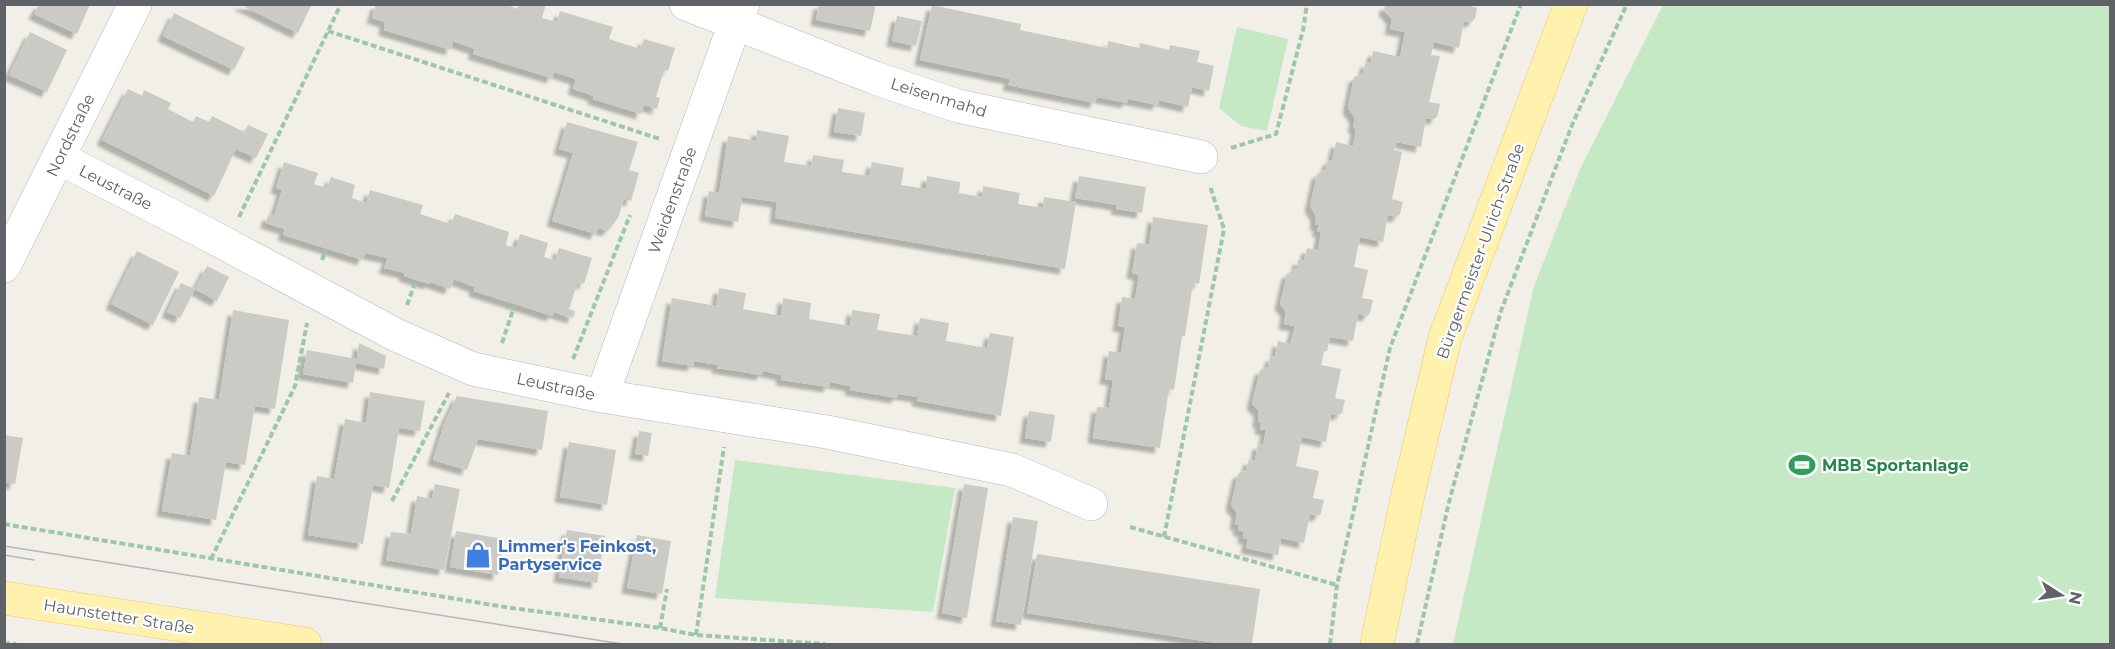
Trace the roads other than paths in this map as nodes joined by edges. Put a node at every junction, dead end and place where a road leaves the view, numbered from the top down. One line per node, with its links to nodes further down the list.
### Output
1 (135, 4): 6 (street, Nordstraße)
2 (686, 4): 4 (street, Leisenmahd)
3 (1571, 4): 13 (main road, Bürgermeister-Ulrich-Straße)
4 (739, 14): 5 (street, Leisenmahd); 8 (street, Weidenstraße)
5 (1201, 157)
6 (60, 158): 7 (street, Nordstraße); 8 (street, Leustraße)
7 (4, 266)
8 (602, 396): 9 (street, Leustraße)
9 (1091, 504)
10 (4, 598): 11 (main road, Haunstetter Straße)
11 (193, 636): 12 (main road, Haunstetter Straße)
12 (304, 645)
13 (1377, 645)

